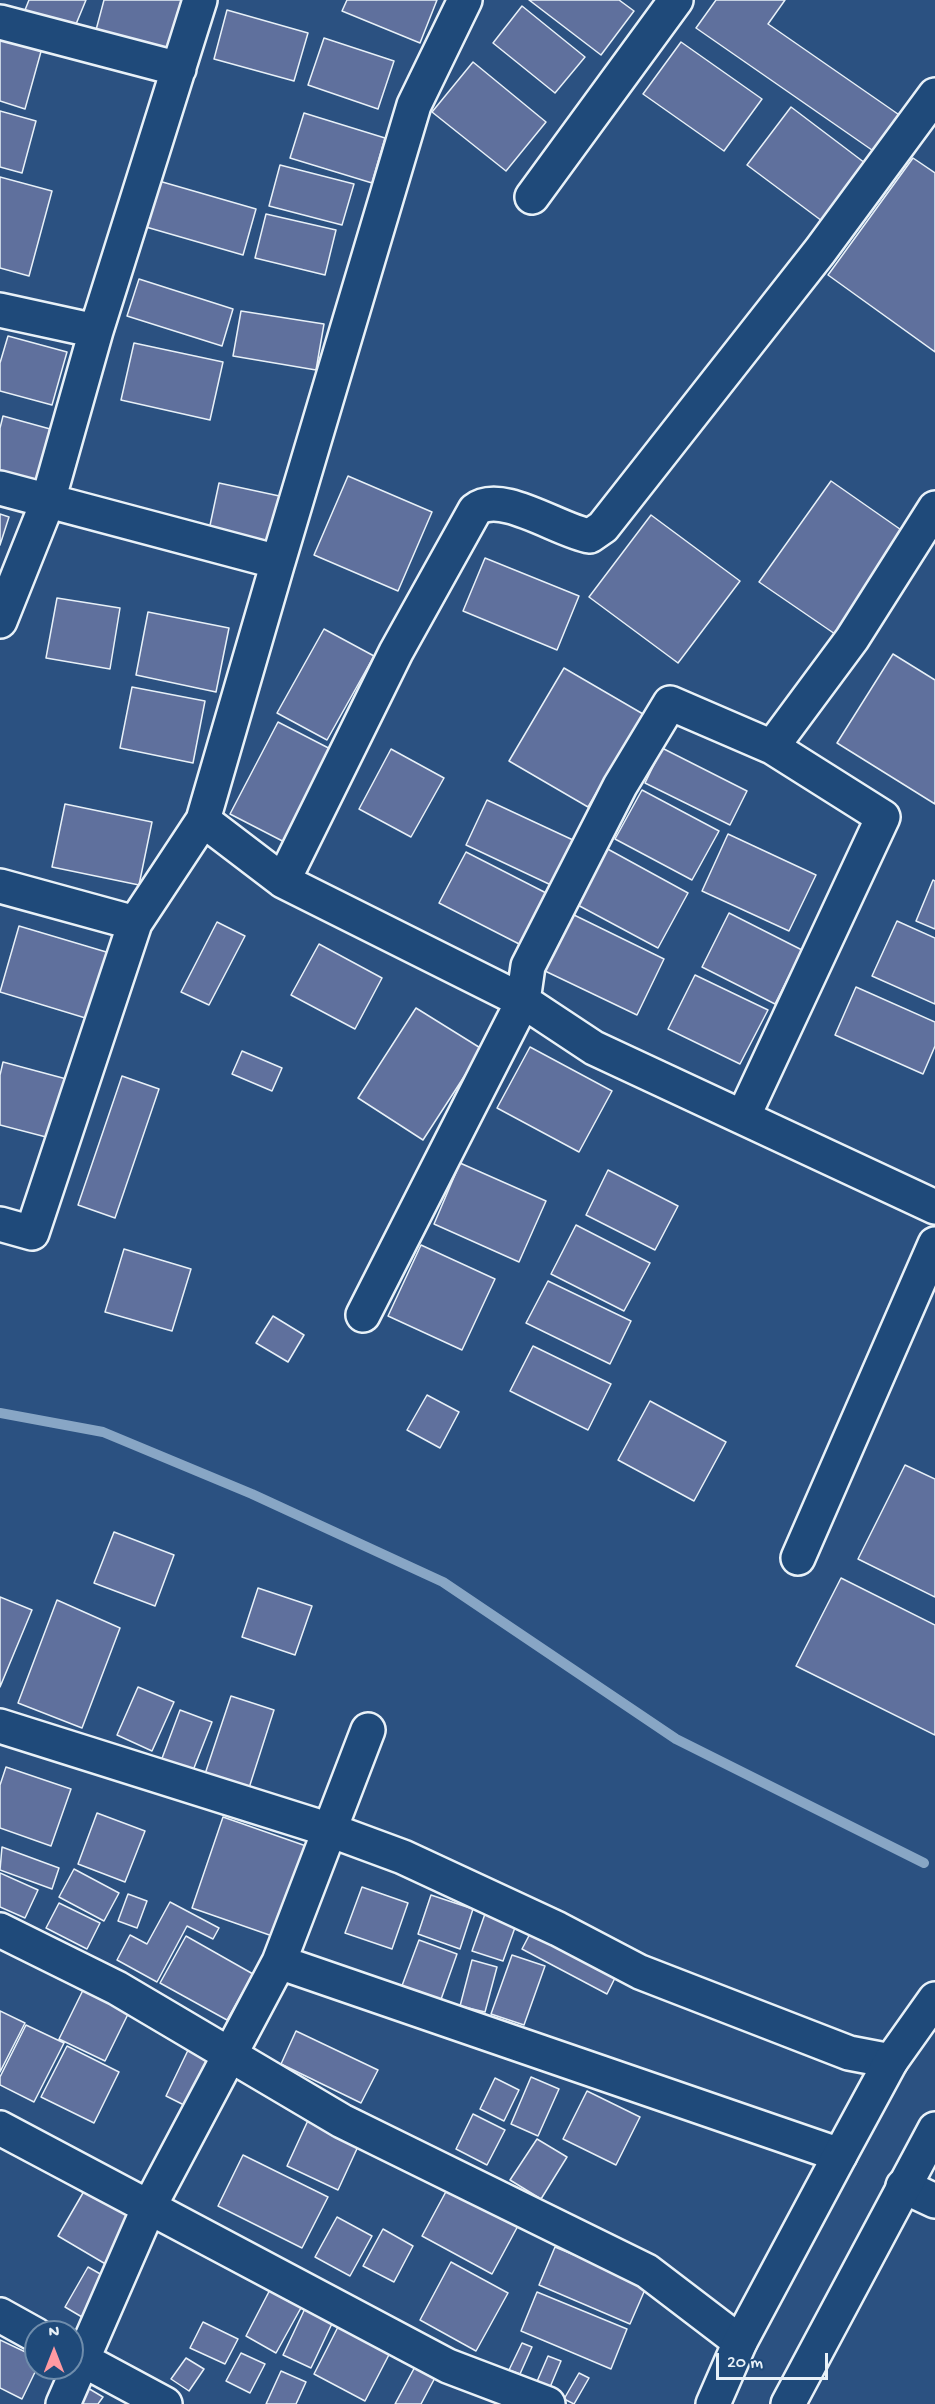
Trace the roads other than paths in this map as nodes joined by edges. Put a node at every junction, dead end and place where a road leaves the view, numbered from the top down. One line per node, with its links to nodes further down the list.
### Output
1 (200, 0): 5 (street)
2 (465, 0): 13 (street)
3 (676, 0): 7 (street)
4 (0, 22): 5 (street)
5 (178, 69): 9 (street)
6 (935, 95): 17 (street)
7 (532, 197)
8 (0, 309): 9 (street)
9 (96, 331): 11 (street)
10 (0, 488): 11 (street)
11 (48, 501): 13 (street); 14 (street)
12 (935, 508): 15 (street)
13 (278, 562): 16 (street)
14 (0, 621)
15 (772, 747): 20 (street); 21 (street)
16 (203, 820): 17 (street); 19 (street)
17 (284, 881): 20 (street)
18 (0, 886): 19 (street)
19 (135, 923): 23 (street)
20 (524, 1001): 21 (street); 25 (street)
21 (743, 1117): 22 (street)
22 (935, 1207)
23 (0, 1224)
24 (935, 1244): 26 (street)
25 (363, 1315)
26 (798, 1558)
27 (0, 1726): 29 (street)
28 (368, 1730): 29 (street)
29 (330, 1830): 31 (street); 34 (street)
30 (0, 1930): 33 (street)
31 (279, 1962): 33 (street); 37 (street)
32 (935, 1999): 34 (street)
33 (229, 2054): 40 (street); 44 (street)
34 (891, 2061): 37 (street)
35 (0, 2128): 40 (street)
36 (935, 2128): 38 (street)
37 (840, 2155): 44 (street)
38 (903, 2187): 39 (street); 51 (street)
39 (935, 2201)
40 (149, 2207): 43 (street); 49 (street)
41 (0, 2315): 42 (street)
42 (24, 2328)
43 (84, 2342)
44 (740, 2342): 50 (street)
45 (84, 2361): 48 (street)
46 (70, 2380): 47 (street)
47 (63, 2404)
48 (165, 2404)
49 (548, 2404)
50 (713, 2404)
51 (788, 2404)

